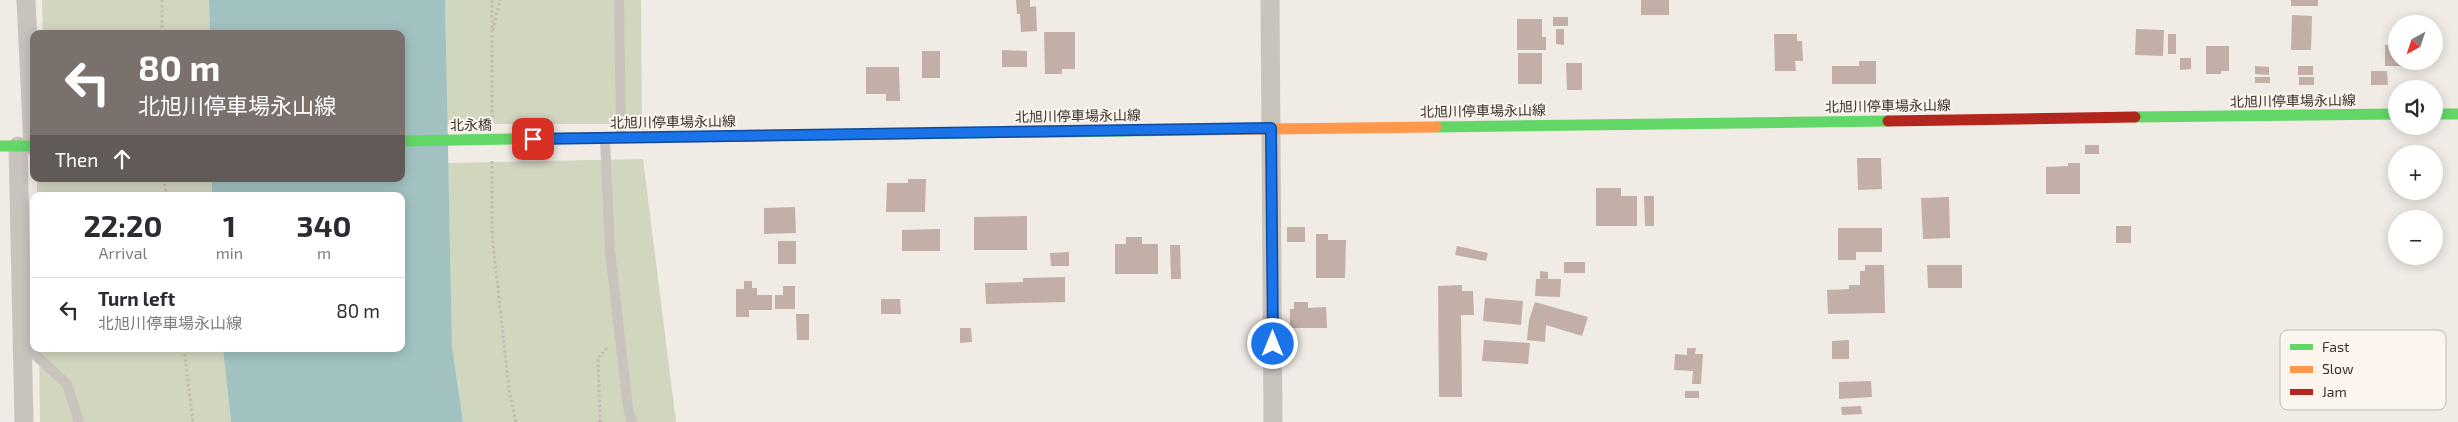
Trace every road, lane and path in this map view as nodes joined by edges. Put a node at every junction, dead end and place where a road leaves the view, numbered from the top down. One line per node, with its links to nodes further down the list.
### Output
1 (26, 0): 18 (street)
2 (162, 0): 7 (path)
3 (492, 0): 8 (path)
4 (500, 0): 8 (path)
5 (619, 0): 16 (lane)
6 (1270, 0): 13 (street)
7 (162, 30)
8 (492, 36): 12 (path)
9 (2388, 114): 13 (main road, 北旭川停車場永山線)
10 (2443, 114): 11 (main road)
11 (2458, 114)
12 (492, 125)
13 (1271, 128): 16 (main road, 北旭川停車場永山線); 31 (street)
14 (570, 138): 15 (main road, 北旭川停車場永山線); 17 (main road, 北永橋, bridge)
15 (605, 138): 16 (main road, 北旭川停車場永山線); 20 (lane)
16 (621, 138)
17 (405, 141)
18 (21, 146): 21 (street)
19 (492, 155): 28 (path)
20 (620, 333): 29 (path); 30 (lane)
21 (23, 344): 22 (lane); 25 (street)
22 (30, 350)
23 (32, 352): 26 (lane)
24 (184, 352): 27 (path)
25 (24, 422)
26 (78, 422)
27 (193, 422)
28 (516, 422)
29 (600, 422)
30 (632, 422)
31 (1273, 422)

